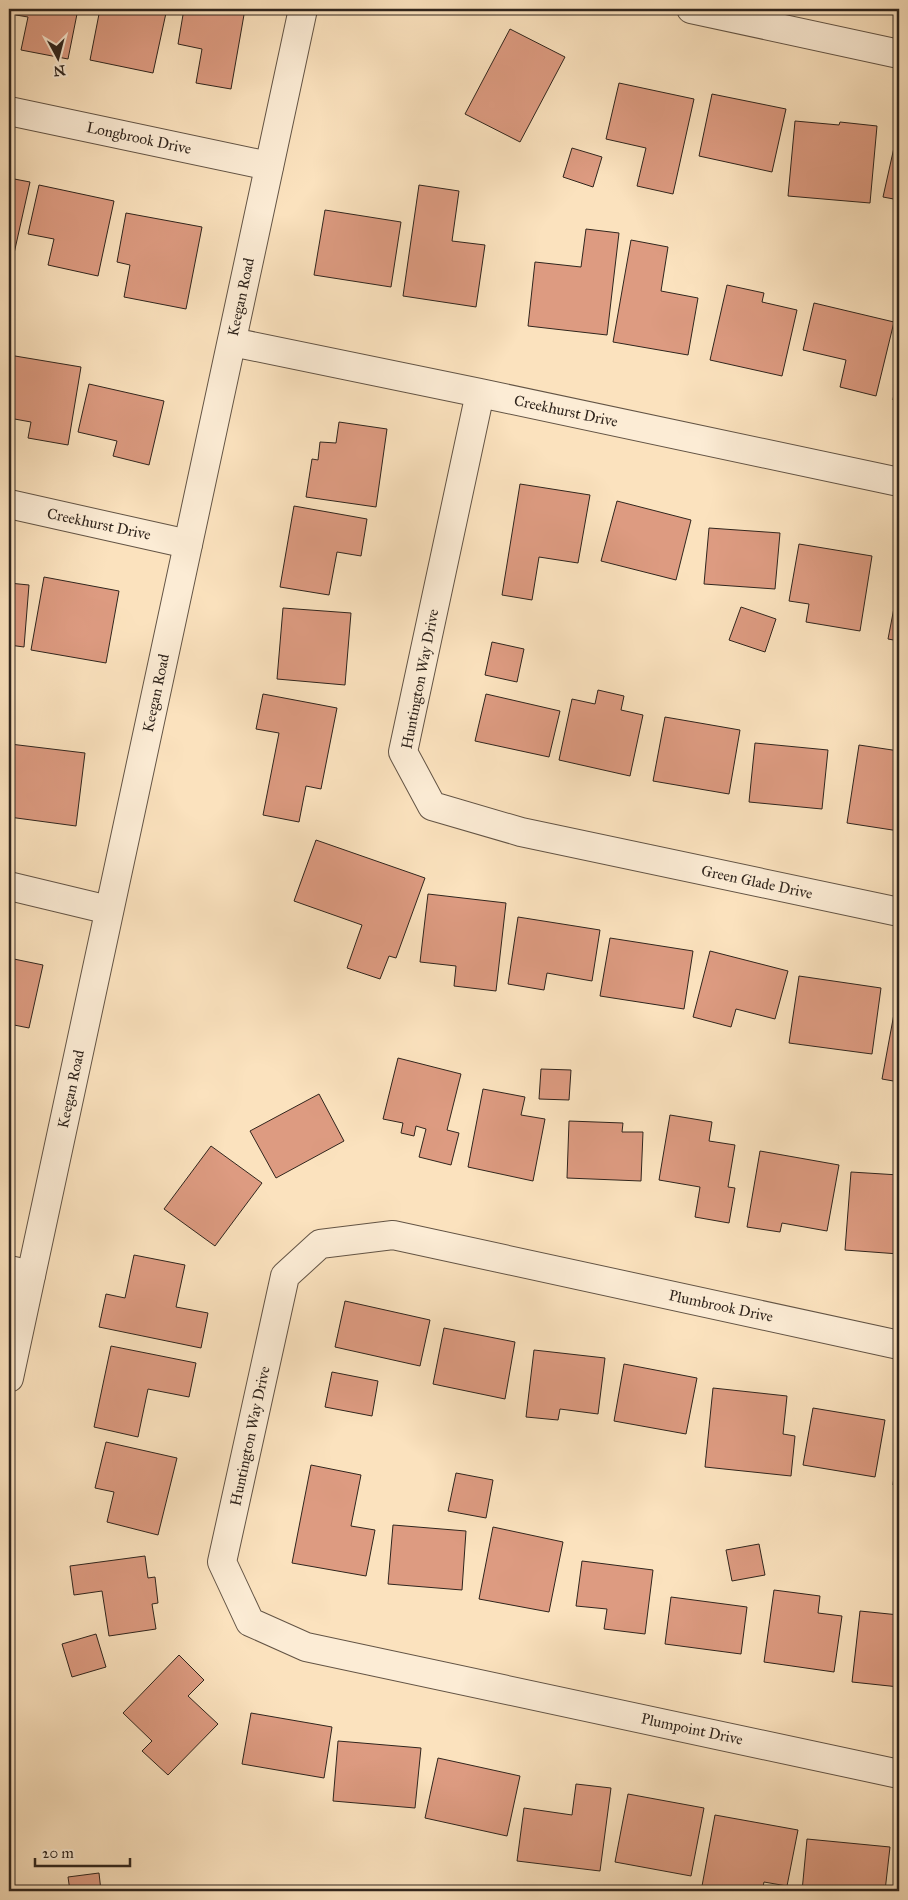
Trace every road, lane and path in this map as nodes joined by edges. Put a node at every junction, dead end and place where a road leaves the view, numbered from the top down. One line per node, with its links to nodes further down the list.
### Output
1 (303, 9): 5 (street, Keegan Road)
2 (695, 10): 3 (street)
3 (899, 54)
4 (9, 111): 5 (street, Longbrook Drive)
5 (270, 166): 6 (street, Keegan Road)
6 (232, 342): 7 (street, Creekhurst Drive); 10 (street, Keegan Road)
7 (480, 393): 8 (street, Creekhurst Drive); 11 (street, Huntington Way Drive)
8 (899, 482)
9 (9, 504): 10 (street, Creekhurst Drive)
10 (188, 544): 13 (street, Keegan Road)
11 (614, 852): 14 (street, Green Glade Drive)
12 (9, 886): 13 (street)
13 (110, 910): 16 (street, Keegan Road)
14 (899, 912)
15 (543, 1267): 17 (street, Plumbrook Drive); 19 (street, Huntington Way Drive)
16 (20, 1272): 18 (street, Keegan Road)
17 (899, 1345)
18 (9, 1378)
19 (484, 1685): 20 (street, Plumpoint Drive)
20 (899, 1774)

